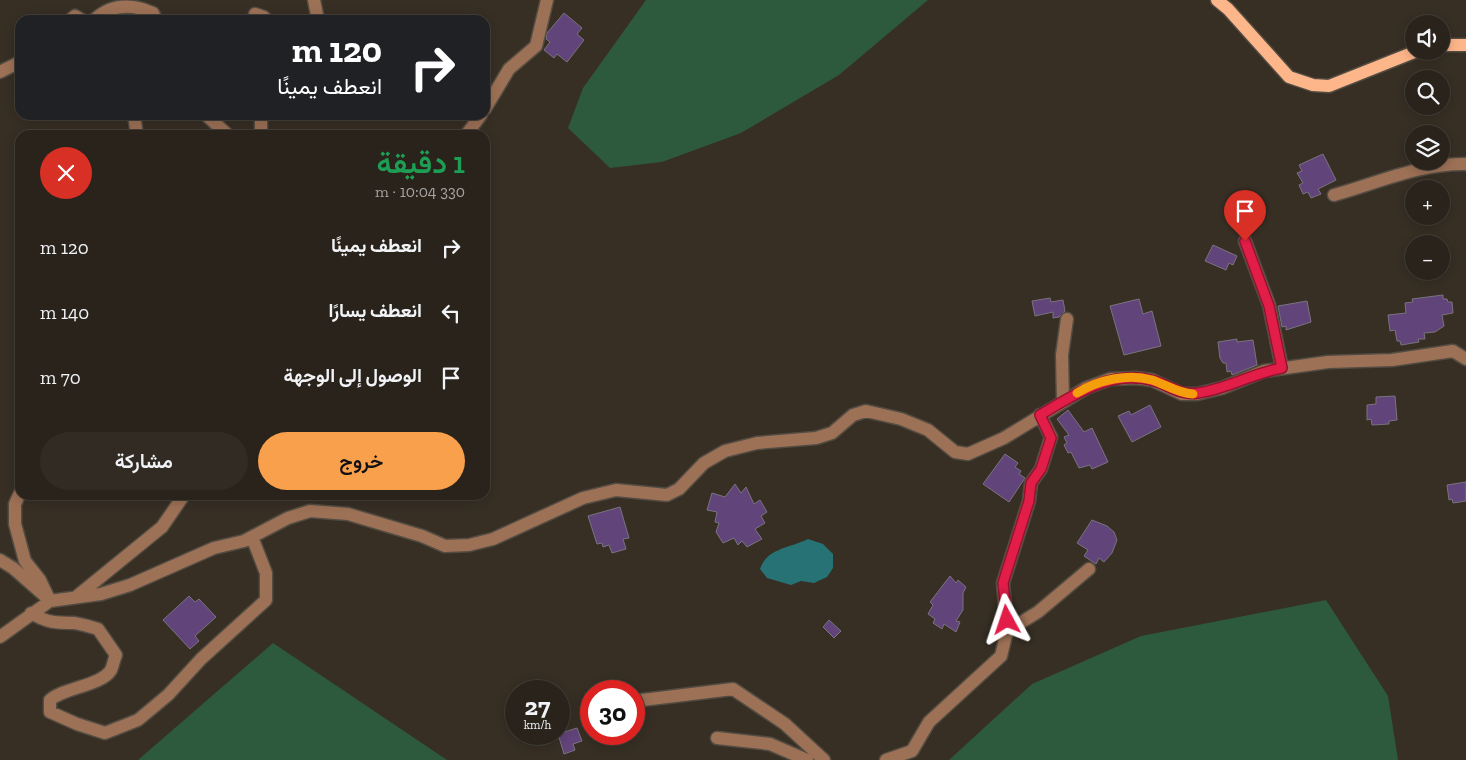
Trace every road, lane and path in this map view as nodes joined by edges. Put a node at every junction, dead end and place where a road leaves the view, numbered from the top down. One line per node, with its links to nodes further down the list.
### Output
1 (314, 0): 6 (street)
2 (547, 0): 12 (street)
3 (1217, 0): 9 (main road)
4 (100, 15): 5 (street)
5 (154, 15)
6 (317, 15)
7 (1450, 45): 8 (main road)
8 (1466, 45)
9 (1405, 56)
10 (15, 64): 11 (street)
11 (0, 72)
12 (490, 100)
13 (212, 120): 14 (street)
14 (222, 130)
15 (1466, 164): 16 (street)
16 (1334, 195)
17 (1245, 241): 21 (street)
18 (1067, 319): 22 (street)
19 (1460, 350): 20 (street); 21 (street)
20 (1466, 359)
21 (1282, 368): 22 (street)
22 (1063, 402): 23 (street)
23 (1040, 415): 26 (street); 32 (street)
24 (17, 500): 30 (street)
25 (181, 500): 29 (street)
26 (252, 537): 29 (street); 31 (street)
27 (0, 560): 30 (street)
28 (1089, 569): 32 (street)
29 (75, 598): 30 (street)
30 (50, 601): 31 (street)
31 (31, 613): 33 (street)
32 (1007, 631): 38 (street)
33 (0, 637)
34 (645, 700): 37 (street)
35 (718, 738): 36 (street)
36 (807, 760)
37 (824, 760)
38 (886, 760)

